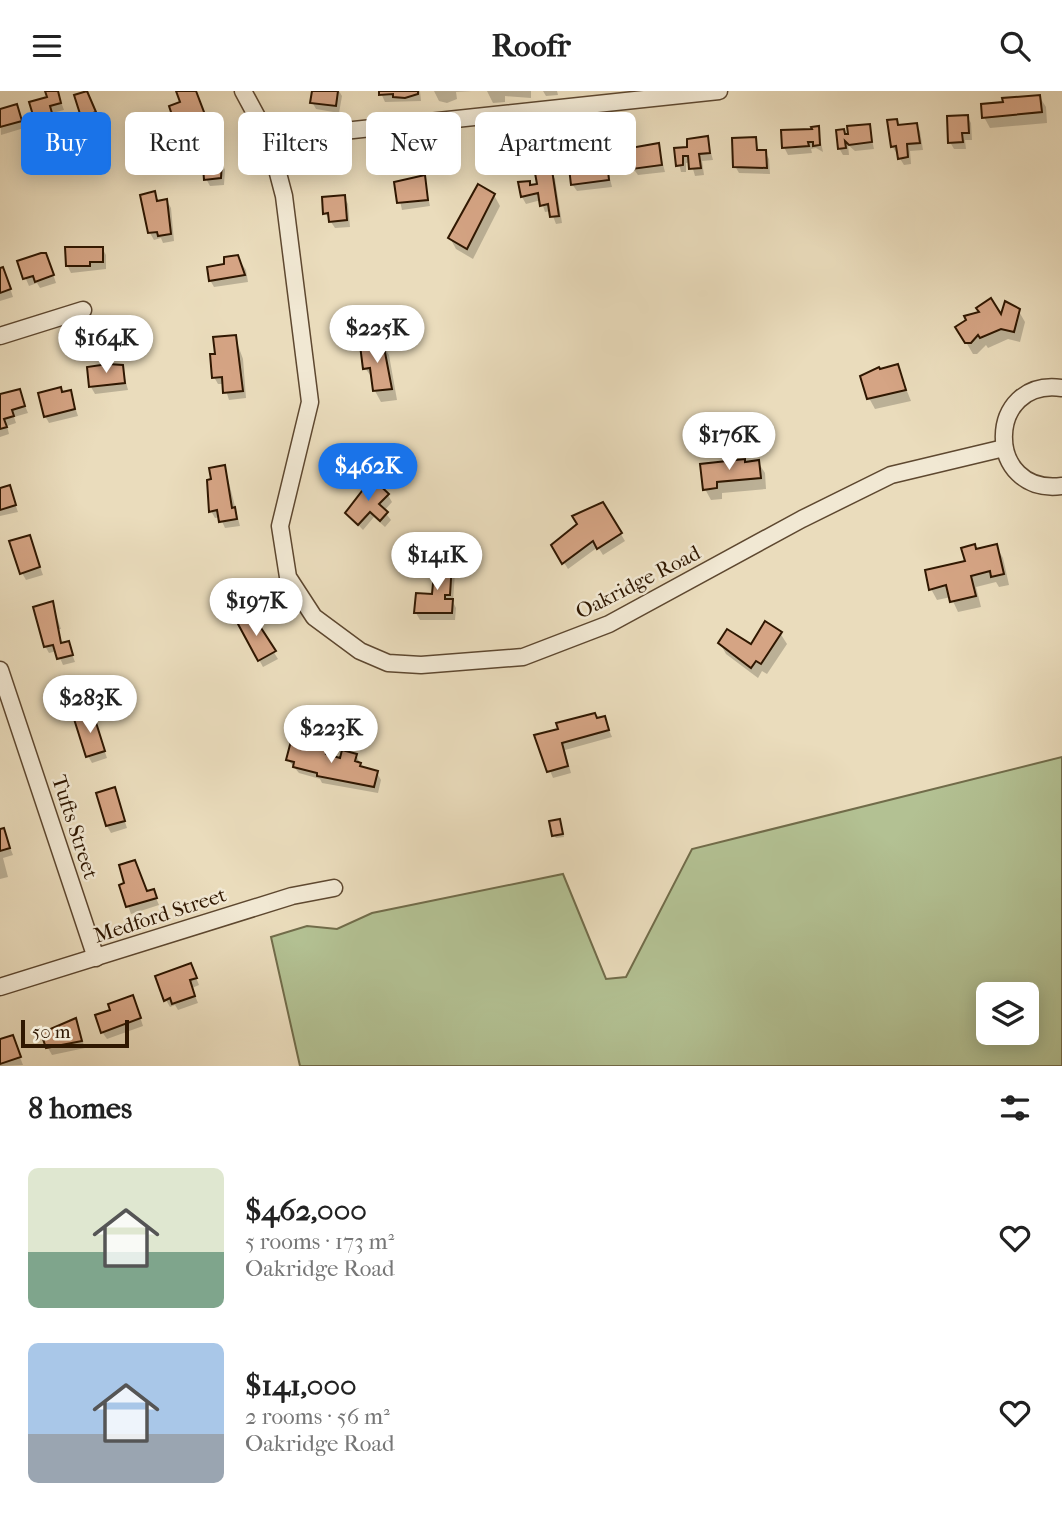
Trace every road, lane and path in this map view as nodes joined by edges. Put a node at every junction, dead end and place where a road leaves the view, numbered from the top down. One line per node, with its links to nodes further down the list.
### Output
1 (243, 91): 3 (street, Oakridge Road)
2 (719, 91): 4 (street)
3 (254, 112)
4 (352, 130)
5 (278, 175): 9 (street, Oakridge Road)
6 (83, 310): 7 (street)
7 (0, 337)
8 (1062, 388): 9 (street)
9 (1004, 448): 10 (street)
10 (1062, 486)
11 (0, 670): 13 (street, Tufts Street)
12 (334, 888): 13 (street, Medford Street)
13 (96, 958): 14 (street, Medford Street)
14 (0, 987)

